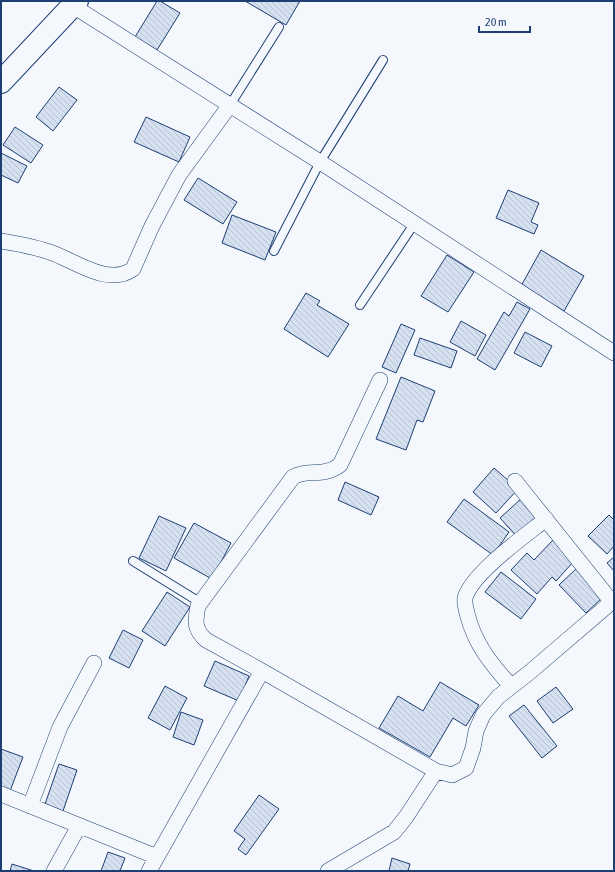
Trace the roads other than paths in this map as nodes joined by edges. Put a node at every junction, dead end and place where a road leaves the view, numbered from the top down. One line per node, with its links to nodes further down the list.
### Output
1 (75, 3): 4 (street); 5 (street)
2 (279, 27): 5 (lane)
3 (383, 60): 6 (lane)
4 (1, 82)
5 (230, 105): 6 (street); 8 (street)
6 (320, 162): 7 (street); 9 (lane)
7 (414, 224): 10 (lane); 11 (street)
8 (1, 241)
9 (274, 251)
10 (360, 305)
11 (614, 353)
12 (380, 380): 17 (street)
13 (515, 481): 14 (street)
14 (546, 519): 16 (street); 20 (street)
15 (133, 561): 17 (lane)
16 (613, 601): 20 (street)
17 (201, 603): 19 (street)
18 (94, 663): 23 (street)
19 (262, 671): 21 (street); 25 (street)
20 (511, 686): 21 (street)
21 (436, 771): 28 (street)
22 (1, 794): 23 (street)
23 (30, 806): 24 (street)
24 (79, 826): 25 (street); 26 (street)
25 (157, 857): 27 (street)
26 (54, 871)
27 (149, 871)
28 (328, 871)

